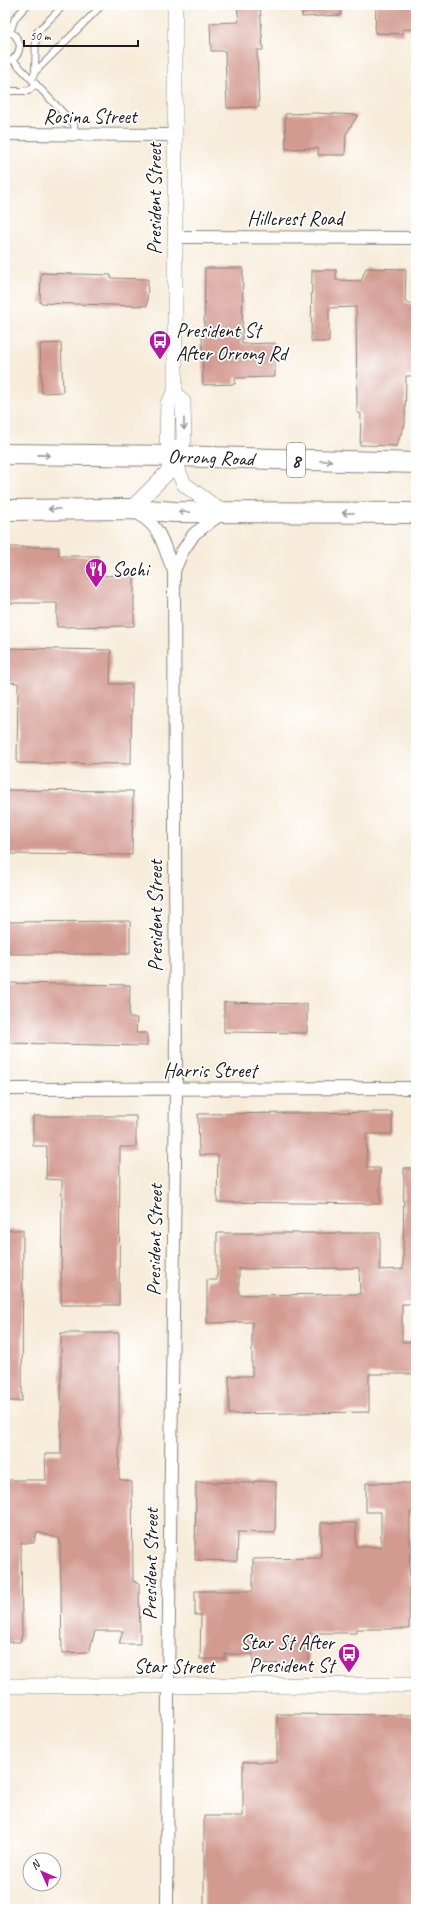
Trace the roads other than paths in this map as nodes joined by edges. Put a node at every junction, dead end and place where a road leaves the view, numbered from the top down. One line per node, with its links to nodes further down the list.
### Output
1 (27, 5): 5 (lane)
2 (64, 5): 8 (lane)
3 (102, 5): 8 (lane)
4 (175, 5): 13 (street, President Street)
5 (8, 31): 6 (lane)
6 (13, 60): 7 (lane); 9 (lane)
7 (5, 62)
8 (35, 72): 9 (lane)
9 (34, 82): 10 (lane); 12 (lane)
10 (5, 91)
11 (5, 134): 12 (street, Rosina Street)
12 (75, 134): 13 (street, Rosina Street)
13 (175, 135): 14 (street, President Street)
14 (174, 237): 15 (street, Hillcrest Road); 17 (street, President Street)
15 (416, 238)
16 (5, 454): 17 (highway, Orrong Road / 8, one-way to 17)
17 (175, 456): 18 (highway, Orrong Road / 8, one-way to 18); 19 (street); 21 (street, President Street)
18 (416, 463)
19 (131, 509): 20 (highway, one-way to 20); 21 (highway, one-way to 19); 23 (street, President Street)
20 (5, 510)
21 (223, 513): 22 (highway, one-way to 21); 23 (street, President Street)
22 (416, 513)
23 (174, 571): 26 (street, President Street)
24 (416, 1088): 26 (street, Harris Street)
25 (5, 1089): 26 (street, Harris Street)
26 (176, 1089): 29 (street, President Street)
27 (416, 1685): 29 (street, Star Street)
28 (5, 1686): 29 (street, Star Street)
29 (168, 1686): 30 (street, President Street)
30 (167, 1909)

